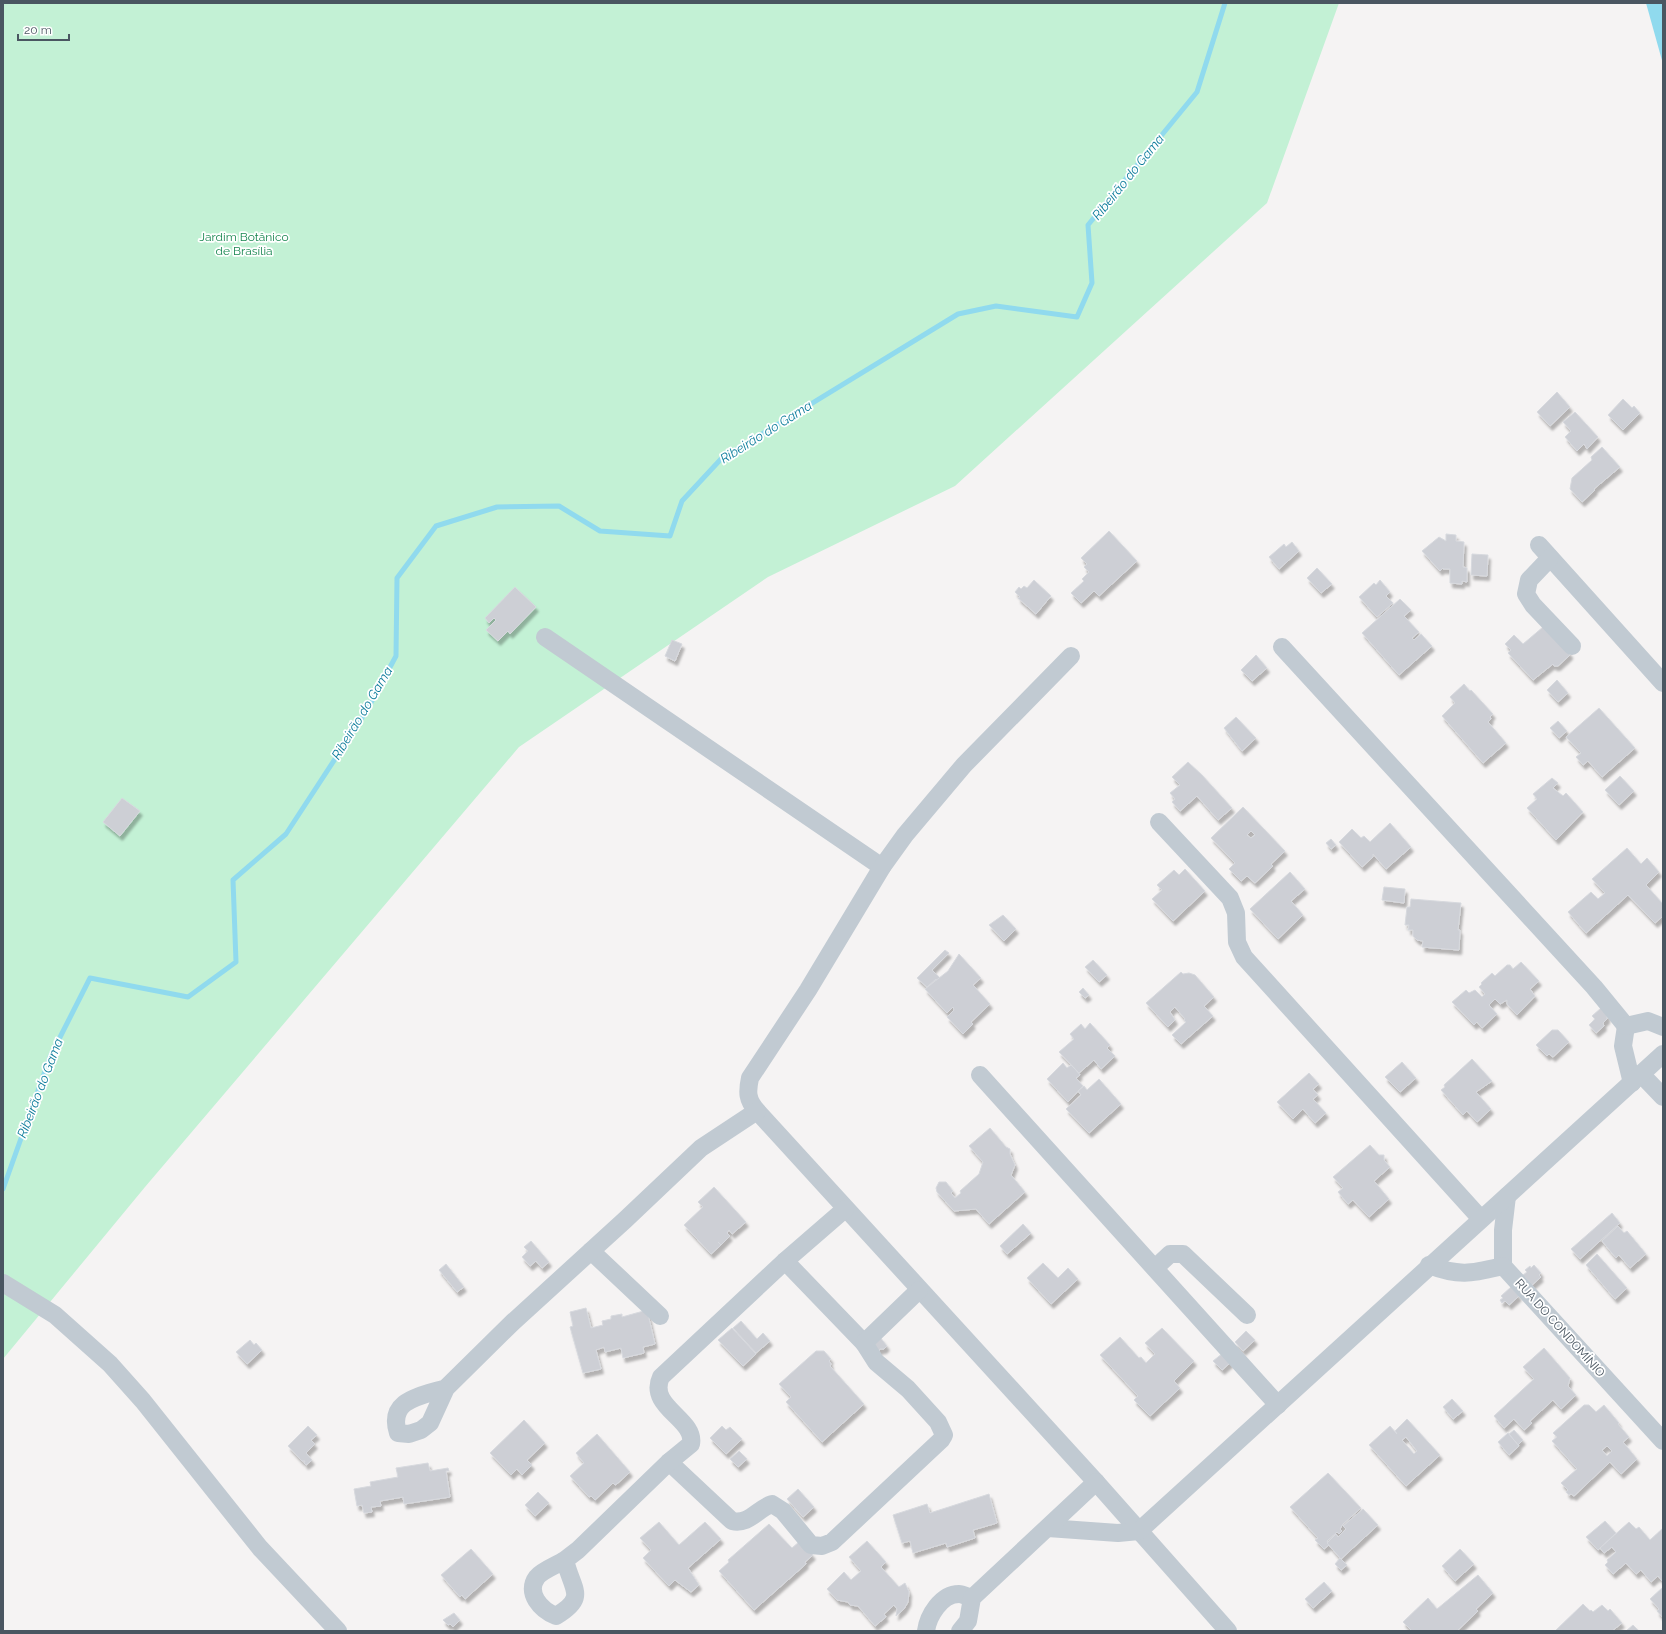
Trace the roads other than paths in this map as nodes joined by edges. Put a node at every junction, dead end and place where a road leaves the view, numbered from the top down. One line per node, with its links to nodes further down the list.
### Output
1 (545, 637): 7 (street)
2 (1572, 646): 5 (street)
3 (1282, 647): 8 (street)
4 (1071, 656): 7 (street)
5 (1663, 683)
6 (1159, 822): 17 (street)
7 (882, 867): 14 (street)
8 (1626, 1026): 9 (street); 12 (street)
9 (1663, 1027)
10 (1663, 1054): 12 (street)
11 (980, 1075): 22 (street)
12 (1636, 1078): 13 (street); 15 (street)
13 (1663, 1097)
14 (757, 1111): 16 (street); 18 (street)
15 (1507, 1196): 17 (street); 21 (street)
16 (845, 1209): 19 (street); 24 (street)
17 (1481, 1219): 20 (street)
18 (592, 1251): 26 (street); 28 (street)
19 (785, 1261): 27 (street); 31 (street)
20 (1429, 1266): 21 (street); 29 (street)
21 (1503, 1266): 30 (street, RUA DO CONDOMÍNIO)
22 (1155, 1268): 25 (street); 29 (street)
23 (3, 1283): 37 (street)
24 (919, 1290): 27 (street); 32 (street)
25 (1246, 1315)
26 (660, 1316)
27 (864, 1343): 31 (street)
28 (446, 1388)
29 (1278, 1405): 34 (street)
30 (1663, 1442)
31 (669, 1462): 35 (street)
32 (1096, 1482): 33 (street); 34 (street)
33 (1048, 1528): 34 (street); 36 (street)
34 (1138, 1531): 40 (street)
35 (565, 1560)
36 (972, 1598): 38 (street); 39 (street)
37 (338, 1631)
38 (926, 1631)
39 (960, 1631)
40 (1228, 1631)

